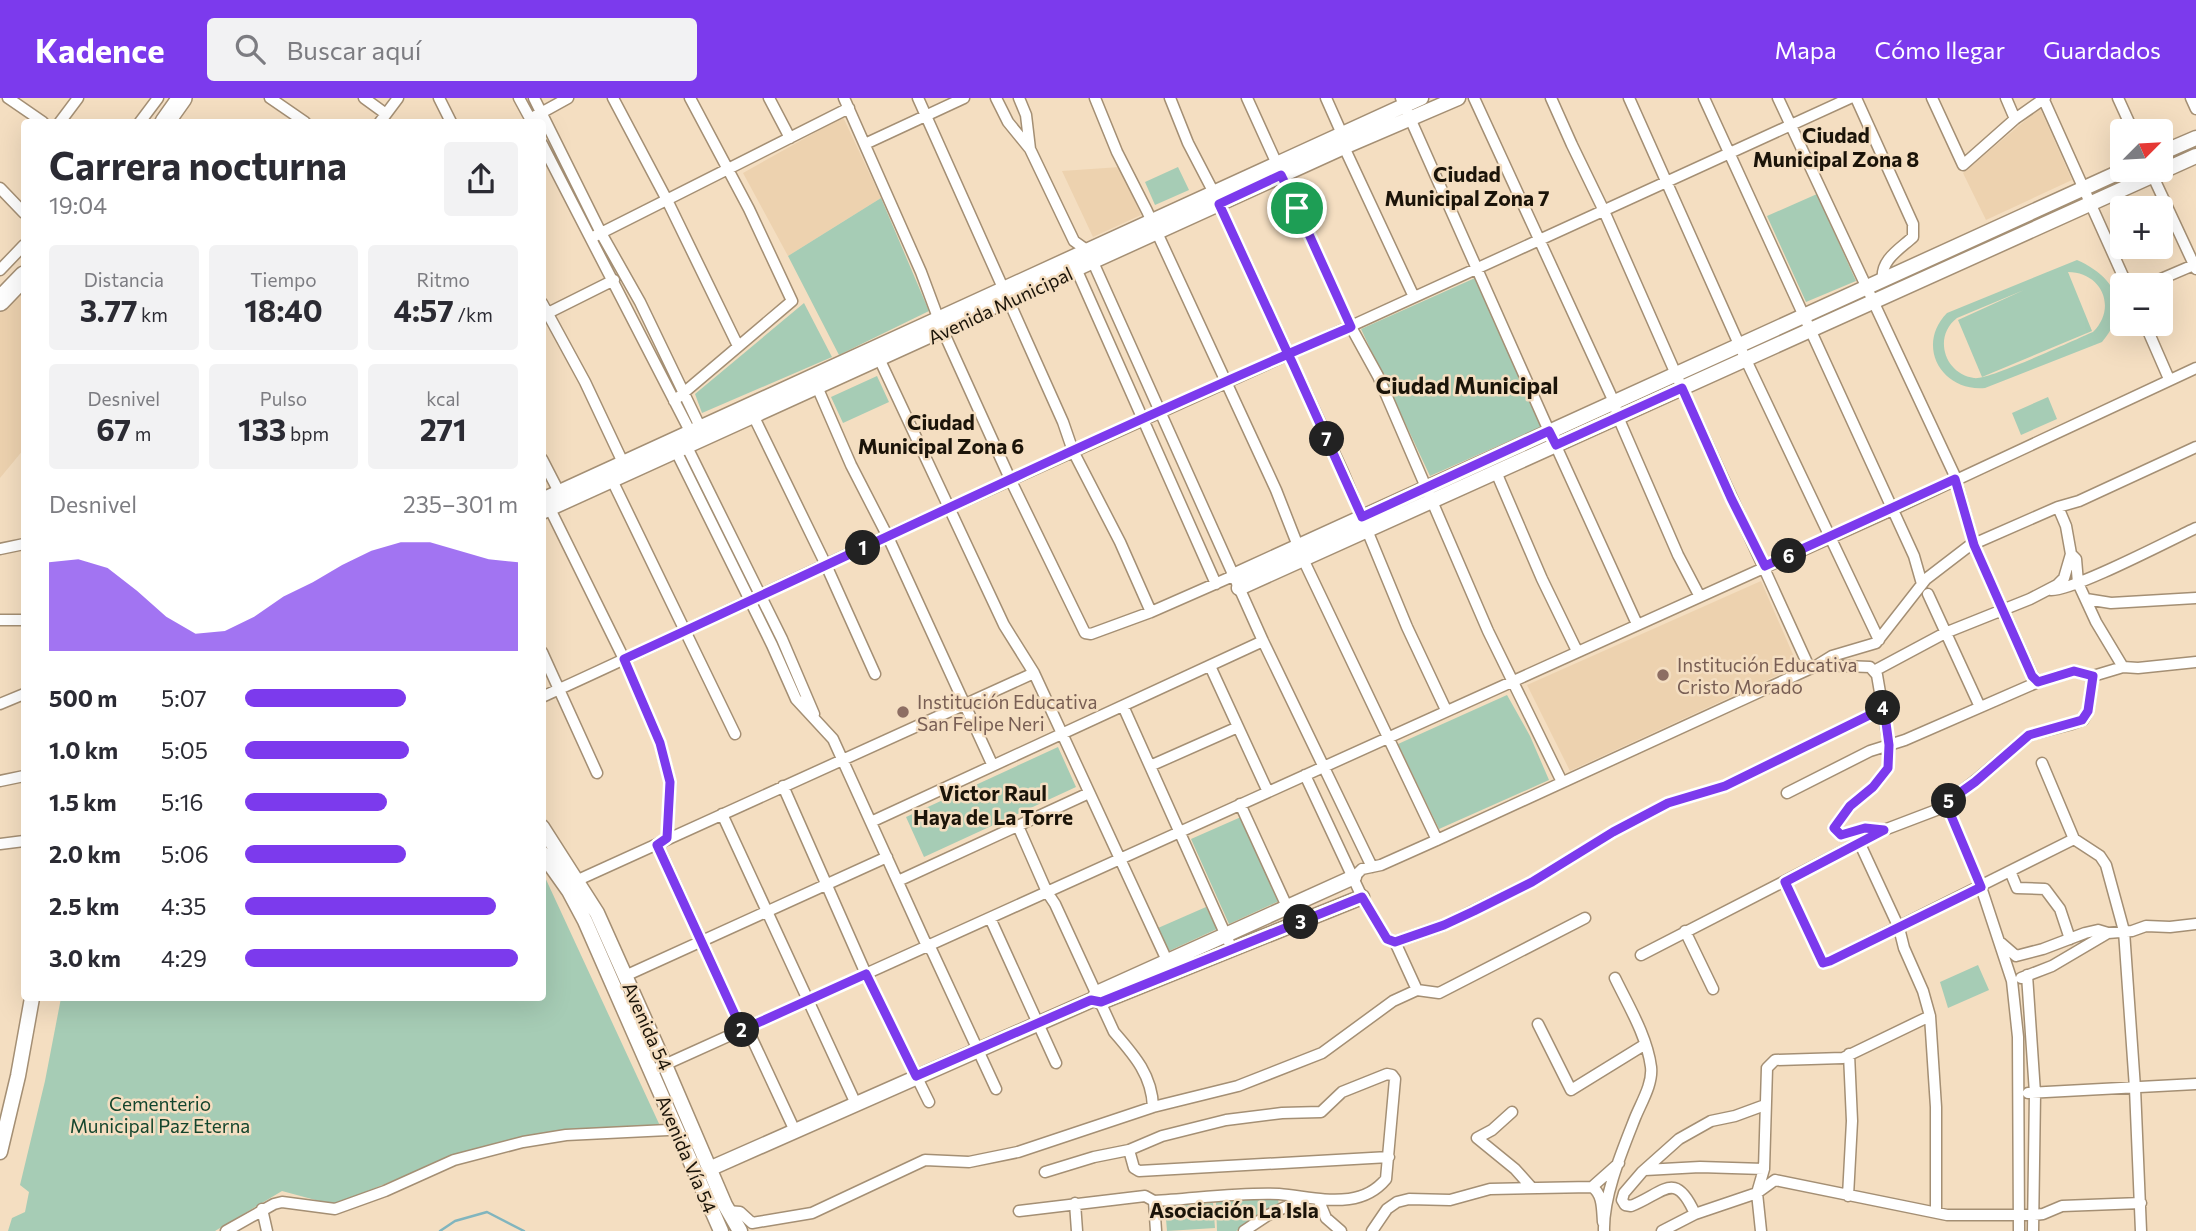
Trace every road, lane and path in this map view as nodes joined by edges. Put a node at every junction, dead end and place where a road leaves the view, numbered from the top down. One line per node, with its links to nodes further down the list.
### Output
1 (8, 98): 43 (street)
2 (78, 98): 44 (street)
3 (158, 98): 45 (street)
4 (182, 98): 46 (highway)
5 (270, 98): 47 (street)
6 (364, 98): 42 (street)
7 (398, 98): 42 (street)
8 (439, 98): 48 (street)
9 (519, 98): 49 (street)
10 (534, 98): 40 (street)
11 (568, 98): 40 (street)
12 (613, 98): 75 (street)
13 (690, 98): 67 (street)
14 (769, 98): 56 (street)
15 (918, 98): 41 (street)
16 (964, 98): 41 (street)
17 (996, 98): 61 (street)
18 (1018, 98): 61 (street)
19 (1095, 98): 79 (street)
20 (1170, 98): 74 (street)
21 (1247, 98): 66 (street)
22 (1326, 98): 58 (street)
23 (1421, 98): 38 (street, Avenida Municipal)
24 (1458, 98): 38 (street, Avenida Municipal)
25 (1474, 98): 81 (street)
26 (1551, 98): 78 (street)
27 (1629, 98): 69 (street)
28 (1704, 98): 62 (street)
29 (1779, 98): 55 (street)
30 (1850, 98): 55 (street)
31 (1856, 98): 93 (street)
32 (1932, 98): 52 (street)
33 (2006, 98): 52 (street)
34 (2044, 98): 52 (street); 73 (street)
35 (2118, 98): 53 (street)
36 (2191, 98): 39 (street)
37 (846, 103): 56 (street); 59 (street)
38 (1405, 108): 58 (street, Avenida Municipal); 87 (street)
39 (2196, 109)
40 (541, 112): 50 (street); 51 (street)
41 (926, 115): 59 (street); 96 (street)
42 (383, 118)
43 (39, 119)
44 (62, 119)
45 (142, 119)
46 (167, 119)
47 (301, 119)
48 (450, 119)
49 (530, 119)
50 (533, 119)
51 (544, 119)
52 (2015, 119)
53 (2128, 119)
54 (546, 123): 80 (street)
55 (1791, 125): 62 (street); 94 (street)
56 (790, 138): 67 (street)
57 (2196, 138): 60 (street)
58 (1343, 141): 66 (street, Avenida Municipal); 97 (street)
59 (865, 144): 102 (street)
60 (2174, 147)
61 (1030, 149): 82 (street)
62 (1728, 152): 69 (street); 101 (street)
63 (2196, 156): 65 (street)
64 (547, 163): 80 (street)
65 (2174, 164)
66 (1279, 169): 74 (street, Avenida Municipal); 103 (street)
67 (729, 170): 75 (street); 107 (street)
68 (2110, 176): 73 (street)
69 (1667, 181): 78 (street); 106 (street)
70 (2134, 182): 76 (street)
71 (2155, 182): 86 (street)
72 (0, 188): 77 (street)
73 (2082, 189): 76 (street); 93 (street)
74 (1217, 198): 79 (street, Avenida Municipal); 109 (street)
75 (667, 200): 80 (street); 107 (street)
76 (2090, 205): 89 (street); 98 (street)
77 (21, 210)
78 (1604, 211): 81 (street); 112 (street)
79 (1154, 228): 84 (street, Avenida Municipal); 115 (street)
80 (596, 236): 92 (street); 117 (street)
81 (1540, 239): 87 (street); 119 (street)
82 (1073, 240): 84 (street); 85 (street)
83 (21, 249): 88 (street)
84 (1090, 257): 85 (street, Avenida Municipal); 121 (street)
85 (1074, 264): 96 (street, Avenida Municipal); 123 (street)
86 (2195, 266): 90 (street)
87 (1476, 268): 97 (street); 124 (street)
88 (0, 270)
89 (2121, 273)
90 (2173, 275)
91 (21, 278): 95 (highway)
92 (614, 280): 99 (street); 118 (street)
93 (1883, 280): 94 (street)
94 (1867, 288): 98 (street); 101 (street)
95 (2, 294)
96 (1006, 295): 102 (street, Avenida Municipal); 128 (street)
97 (1414, 297): 103 (street)
98 (1874, 303): 104 (street); 133 (street)
99 (546, 309)
100 (546, 314): 130 (street)
101 (1803, 316): 104 (street); 106 (street)
102 (940, 325): 108 (street, Avenida Municipal); 134 (street)
103 (1351, 327): 109 (street); 135 (street)
104 (1809, 332): 110 (street); 143 (street)
105 (2150, 336): 113 (street)
106 (1740, 345): 110 (street); 112 (street)
107 (738, 346): 117 (street)
108 (877, 354): 114 (street, Avenida Municipal); 142 (street)
109 (1288, 354): 115 (street); 144 (street)
110 (1746, 360): 116 (street); 147 (street)
111 (2196, 368): 113 (street)
112 (1677, 374): 116 (street); 119 (street)
113 (2169, 379): 133 (street)
114 (815, 382): 120 (street, Avenida Municipal); 146 (street)
115 (1225, 383): 121 (street); 151 (street)
116 (1682, 388): 122 (street); 154 (street)
117 (684, 394): 118 (street); 125 (street)
118 (674, 401): 125 (street)
119 (1614, 402): 122 (street); 124 (street)
120 (751, 411): 125 (street, Avenida Municipal); 153 (street)
121 (1160, 412): 123 (street); 155 (street)
122 (1618, 417): 126 (street); 161 (street)
123 (1143, 420): 128 (street); 157 (street)
124 (1549, 431): 126 (street); 135 (street)
125 (689, 439): 130 (street, Avenida Municipal); 162 (street); 165 (street)
126 (1556, 445): 131 (street); 170 (street)
127 (2196, 447): 140 (street)
128 (1073, 451): 134 (street); 167 (street)
129 (546, 468): 136 (street)
130 (625, 468): 132 (street, Avenida Municipal)
131 (1496, 472): 137 (street); 175 (street)
132 (610, 475): 136 (street, Avenida Municipal); 139 (street, Avenida Municipal); 171 (street)
133 (1955, 479): 143 (street); 149 (street)
134 (1011, 481): 142 (street); 167 (street)
135 (1427, 486): 137 (street); 144 (street)
136 (559, 492): 138 (street, Avenida Municipal)
137 (1431, 502): 144 (street); 186 (street)
138 (546, 506)
139 (546, 507)
140 (2058, 508): 149 (street); 152 (street)
141 (546, 509): 176 (street)
142 (948, 509): 146 (street); 183 (street)
143 (1892, 510): 147 (street); 158 (street)
144 (1364, 524): 151 (street); 196 (street)
145 (2196, 528): 156 (street)
146 (888, 537): 153 (street); 192 (street)
147 (1829, 537): 154 (street); 173 (street)
148 (21, 544): 150 (street)
149 (1974, 545): 158 (street); 166 (street)
150 (0, 548)
151 (1301, 553): 155 (street); 201 (street)
152 (2071, 554): 156 (street); 159 (street)
153 (827, 565): 162 (street); 184 (street)
154 (1765, 566): 161 (street); 180 (street)
155 (1236, 582): 157 (street); 174 (street)
156 (2078, 583): 159 (street); 164 (street)
157 (1216, 584): 167 (street)
158 (1922, 584): 173 (street)
159 (2048, 589): 166 (street)
160 (1928, 594): 172 (street)
161 (1699, 595): 170 (street)
162 (761, 596): 165 (street); 197 (street)
163 (2196, 598): 164 (street)
164 (2086, 599): 181 (street)
165 (750, 602): 171 (street); 197 (street)
166 (2002, 609): 172 (street); 187 (street)
167 (1151, 612)
168 (21, 620): 169 (street)
169 (0, 621)
170 (1637, 624): 175 (street)
171 (685, 631): 176 (street); 199 (street)
172 (1945, 633): 182 (street); 194 (street)
173 (1880, 640): 180 (street)
174 (1263, 641): 179 (street); 207 (street)
175 (1577, 651): 186 (street)
176 (624, 659): 188 (street); 228 (street)
177 (2195, 659): 181 (street)
178 (546, 660): 188 (street)
179 (1210, 666): 193 (street); 198 (street)
180 (1813, 666): 182 (street); 212 (street)
181 (2123, 667): 185 (street)
182 (1874, 671): 195 (street)
183 (1034, 673): 192 (street); 200 (street)
184 (875, 674)
185 (2093, 676): 187 (street); 218 (street)
186 (1512, 681): 196 (street); 212 (street)
187 (2038, 682): 194 (street)
188 (561, 689): 189 (street); 208 (street)
189 (546, 695)
190 (21, 696): 191 (street)
191 (0, 704)
192 (964, 705): 203 (street); 205 (street)
193 (1122, 706): 200 (street); 206 (street)
194 (1980, 707): 202 (street)
195 (1884, 708): 202 (street); 257 (street)
196 (1446, 710): 201 (street)
197 (816, 720): 203 (street)
198 (1238, 727): 206 (street); 214 (street)
199 (735, 734)
200 (1061, 734): 205 (street); 215 (street)
201 (1387, 737): 207 (street); 226 (street)
202 (1889, 745): 216 (street); 222 (street)
203 (842, 759): 213 (street); 220 (street)
204 (2042, 763): 225 (street)
205 (992, 764): 220 (street)
206 (1150, 766): 223 (street)
207 (1323, 766): 209 (street); 234 (street)
208 (597, 773)
209 (1305, 775): 214 (street); 236 (street)
210 (21, 777): 211 (street)
211 (0, 781)
212 (1562, 782): 226 (street)
213 (783, 786): 219 (street); 240 (street)
214 (1268, 792): 217 (street)
215 (1089, 793): 221 (street); 233 (street)
216 (1787, 793)
217 (1240, 804): 223 (street); 244 (street)
218 (1947, 806): 222 (street); 241 (street)
219 (722, 814): 228 (street); 245 (street)
220 (872, 822): 231 (street)
221 (1018, 826): 238 (street); 242 (street)
222 (1884, 830): 230 (street)
223 (1180, 831): 233 (street); 254 (street)
224 (546, 833): 237 (street, Avenida 54)
225 (2074, 839): 235 (street); 252 (street)
226 (1437, 840): 234 (street)
227 (21, 841): 229 (street)
228 (662, 841): 237 (street); 256 (street)
229 (0, 844)
230 (1860, 844): 239 (street); 250 (street)
231 (887, 857): 238 (street); 240 (street)
232 (546, 859): 281 (street, Avenida Vía 54)
233 (1119, 859): 242 (street); 262 (street)
234 (1372, 867): 236 (street)
235 (2010, 871): 241 (street); 255 (street)
236 (1354, 877): 243 (street); 244 (street)
237 (578, 880): 265 (street, Avenida 54)
238 (898, 881): 259 (street)
239 (1785, 882): 250 (street); 251 (street)
240 (827, 885): 245 (street); 263 (street)
241 (1981, 887): 250 (street); 258 (street)
242 (1046, 892): 246 (street); 270 (street)
243 (1362, 897): 248 (street); 257 (street)
244 (1287, 907): 248 (street); 254 (street)
245 (767, 911): 256 (street); 272 (street)
246 (990, 918): 259 (street); 274 (street)
247 (1585, 918): 269 (street)
248 (1295, 924): 260 (street)
249 (2196, 924): 252 (street)
250 (1899, 928): 273 (street)
251 (1685, 931): 261 (street); 268 (street)
252 (2124, 931): 253 (street); 284 (street)
253 (2108, 933): 255 (street); 264 (street)
254 (1226, 934): 260 (street); 262 (street)
255 (2070, 939): 258 (street)
256 (703, 940): 265 (street); 276 (street)
257 (1395, 942): 269 (street)
258 (2001, 943): 267 (street)
259 (927, 946): 263 (street); 278 (street)
260 (1232, 949): 262 (street)
261 (1641, 955)
262 (1170, 967): 270 (street)
263 (866, 974): 272 (street); 282 (street)
264 (2027, 975): 267 (street); 286 (street)
265 (625, 976): 281 (street, Avenida 54)
266 (1615, 978): 277 (street)
267 (2012, 981): 287 (street)
268 (1713, 989)
269 (1416, 990): 291 (street)
270 (1097, 998): 274 (street); 291 (street)
271 (31, 1001): 296 (street)
272 (808, 1002): 276 (street); 289 (street)
273 (1930, 1016): 279 (street); 315 (street)
274 (1039, 1023): 278 (street); 280 (street)
275 (1538, 1024): 277 (street)
276 (744, 1029): 281 (street); 294 (street)
277 (1644, 1045): 298 (street)
278 (977, 1049): 282 (street); 285 (street)
279 (1849, 1055): 290 (street); 306 (street)
280 (1056, 1063)
281 (658, 1068): 293 (street, Avenida Vía 54); 299 (street, Avenida 54)
282 (916, 1076): 288 (street); 289 (street)
283 (2196, 1084): 284 (street)
284 (2135, 1088): 286 (street); 311 (street)
285 (996, 1089)
286 (2035, 1093): 287 (street); 318 (street)
287 (2020, 1094): 317 (street)
288 (929, 1102)
289 (856, 1104): 294 (street)
290 (1765, 1105): 300 (street); 301 (street)
291 (1153, 1107): 313 (street)
292 (1512, 1112): 304 (street)
293 (676, 1128): 312 (street); 322 (street, Avenida Vía 54)
294 (796, 1131): 299 (street)
295 (1129, 1150): 297 (street); 297 (street); 302 (street)
296 (0, 1152)
297 (1389, 1157): 308 (street)
298 (1619, 1163): 303 (street); 319 (street)
299 (709, 1169): 313 (street, Avenida 54)
300 (1765, 1169): 301 (street); 305 (street)
301 (1645, 1170): 316 (street)
302 (1045, 1172)
303 (1592, 1187): 304 (street); 319 (street)
304 (1532, 1188): 328 (street)
305 (1756, 1193): 306 (street); 316 (street); 330 (street)
306 (1848, 1196): 315 (street)
307 (1306, 1198): 308 (street); 309 (street); 326 (street)
308 (1319, 1200): 327 (street)
309 (1154, 1201): 310 (street); 325 (street)
310 (1075, 1203): 314 (street); 324 (street)
311 (2141, 1203): 318 (street); 333 (street)
312 (262, 1209): 320 (street); 321 (street)
313 (727, 1211): 323 (street, Avenida 54)
314 (1019, 1211)
315 (1936, 1212): 317 (street)
316 (1696, 1214): 329 (street)
317 (2019, 1215): 318 (street); 331 (street)
318 (2034, 1215): 332 (street)
319 (1604, 1226)
320 (226, 1231)
321 (267, 1231)
322 (720, 1231)
323 (740, 1231)
324 (1077, 1231)
325 (1156, 1231)
326 (1244, 1231)
327 (1342, 1231)
328 (1372, 1231)
329 (1662, 1231)
330 (1761, 1231)
331 (2019, 1231)
332 (2033, 1231)
333 (2141, 1231)

